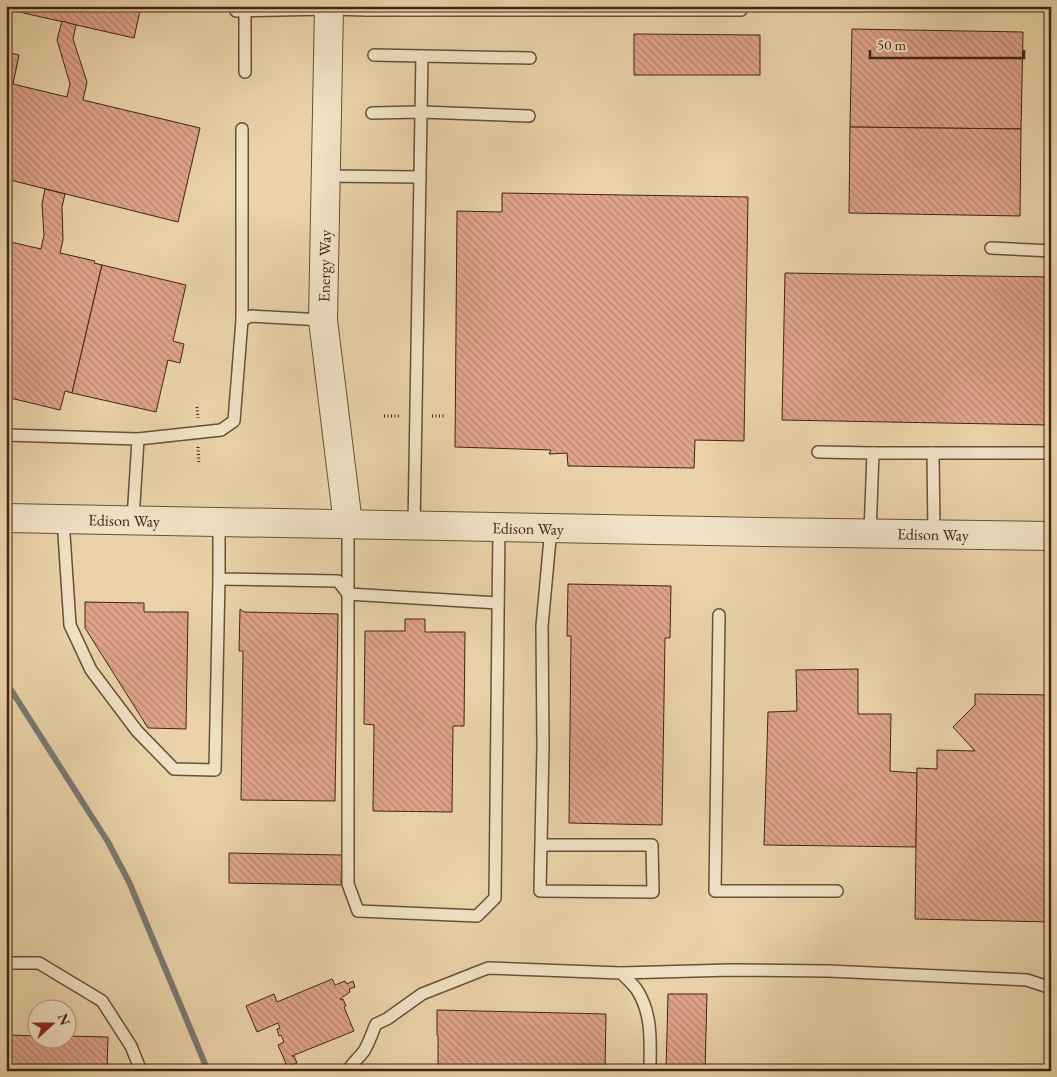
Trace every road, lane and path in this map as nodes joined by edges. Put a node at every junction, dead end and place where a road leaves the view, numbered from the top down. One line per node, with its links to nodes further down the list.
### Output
1 (233, 6): 5 (lane)
2 (741, 6): 4 (lane)
3 (329, 8): 4 (lane); 5 (lane); 14 (street, Energy Way)
4 (367, 8)
5 (245, 11): 9 (lane)
6 (374, 55): 7 (lane)
7 (422, 56): 8 (lane); 10 (lane)
8 (530, 58)
9 (245, 72)
10 (421, 112): 11 (lane); 12 (lane); 15 (lane)
11 (372, 113)
12 (529, 116)
13 (242, 129): 18 (lane)
14 (325, 176): 15 (lane); 19 (street, Energy Way)
15 (420, 177): 31 (lane)
16 (991, 248): 17 (lane)
17 (1051, 251)
18 (242, 320): 19 (lane); 21 (lane)
19 (323, 320): 30 (street, Energy Way)
20 (6, 435): 21 (lane)
21 (138, 439): 28 (lane)
22 (818, 452): 23 (lane)
23 (873, 453): 24 (lane); 34 (lane)
24 (933, 453): 25 (lane); 35 (lane)
25 (1051, 453)
26 (6, 518): 27 (street, Edison Way)
27 (63, 520): 28 (street, Edison Way); 37 (lane)
28 (133, 521): 29 (street, Edison Way)
29 (219, 522): 30 (street, Edison Way); 37 (lane)
30 (348, 524): 31 (street, Edison Way); 38 (lane)
31 (414, 526): 32 (street, Edison Way)
32 (499, 527): 33 (street, Edison Way); 39 (lane)
33 (551, 528): 34 (street, Edison Way); 41 (lane)
34 (870, 534): 35 (street, Edison Way)
35 (934, 534): 36 (street, Edison Way)
36 (1051, 536)
37 (219, 579): 38 (lane)
38 (348, 594): 39 (lane); 39 (lane)
39 (498, 602)
40 (719, 615): 42 (lane)
41 (541, 845): 41 (lane)
42 (837, 891)
43 (6, 963): 46 (lane)
44 (621, 973): 45 (lane); 47 (lane); 48 (lane)
45 (1051, 988)
46 (141, 1071)
47 (348, 1071)
48 (650, 1071)

